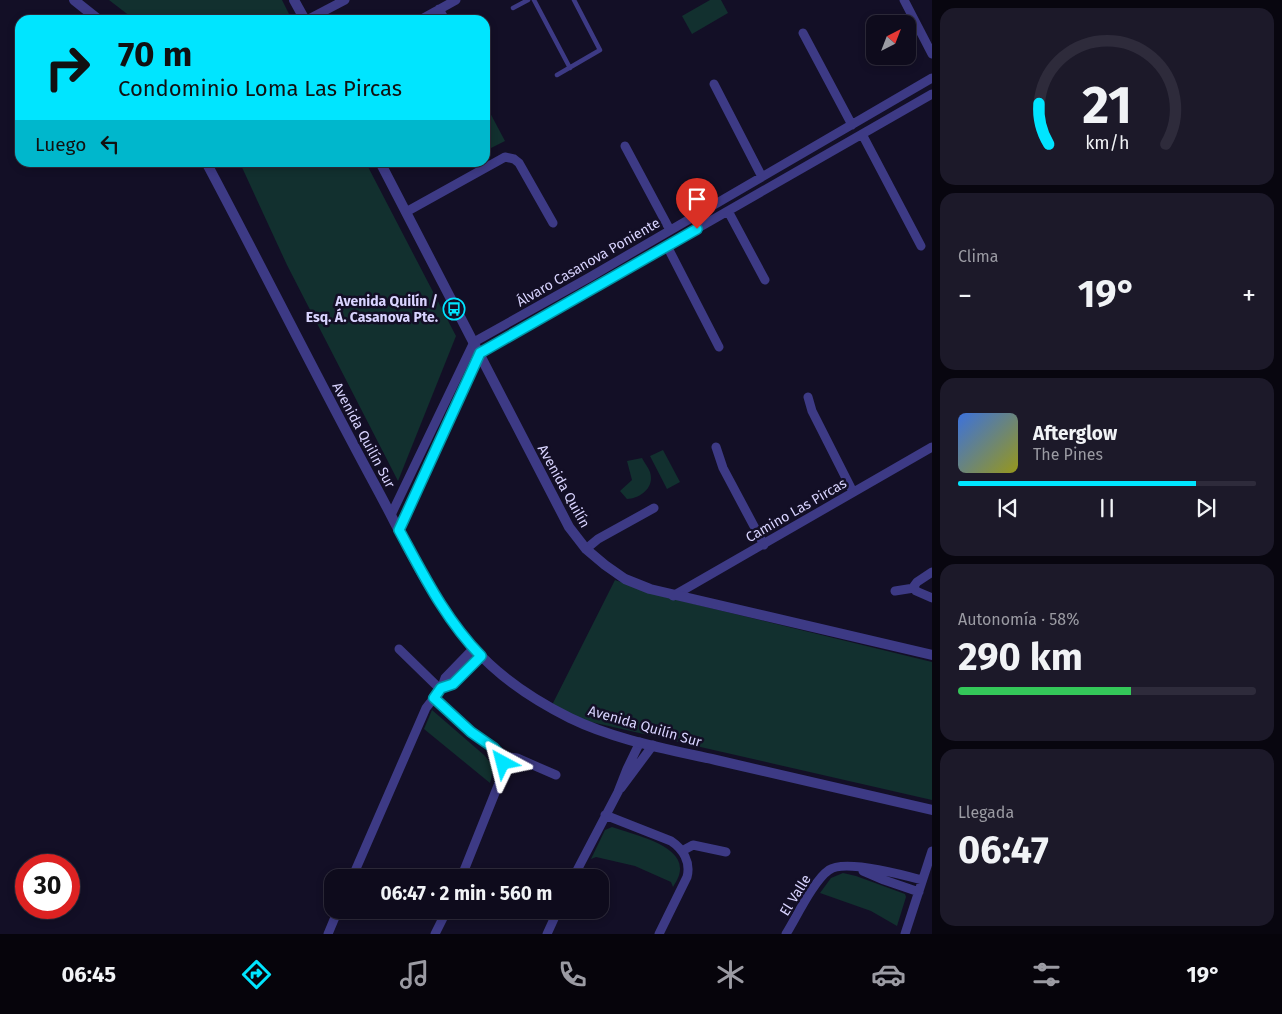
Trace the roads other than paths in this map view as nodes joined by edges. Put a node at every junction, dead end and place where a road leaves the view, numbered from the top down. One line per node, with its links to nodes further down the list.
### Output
1 (74, 0): 11 (street)
2 (294, 0): 12 (street)
3 (345, 0): 13 (street)
4 (456, 0): 10 (street)
5 (528, 0): 9 (lane)
6 (534, 0): 18 (lane)
7 (574, 0): 18 (lane)
8 (904, 0): 17 (street)
9 (513, 8)
10 (439, 9): 14 (street); 15 (street)
11 (93, 15)
12 (303, 15)
13 (316, 15)
14 (429, 15)
15 (442, 15)
16 (802, 33): 23 (street)
17 (932, 54)
18 (570, 68): 19 (lane)
19 (557, 75)
20 (932, 78): 23 (street, Álvaro Casanova Poniente)
21 (714, 84): 30 (street)
22 (932, 94): 24 (street, Álvaro Casanova Poniente)
23 (852, 125): 30 (street, Álvaro Casanova Poniente)
24 (862, 134): 32 (street, Álvaro Casanova Poniente); 38 (street)
25 (625, 146): 36 (street)
26 (490, 165): 35 (street)
27 (209, 167): 48 (street, Avenida Quilín Sur)
28 (383, 167): 34 (street, Avenida Quilín)
29 (487, 167): 34 (street)
30 (762, 177): 31 (street, Álvaro Casanova Poniente)
31 (734, 193): 32 (street); 36 (street, Álvaro Casanova Poniente)
32 (741, 204): 33 (street, Álvaro Casanova Poniente)
33 (728, 211): 37 (street, Álvaro Casanova Poniente); 39 (street)
34 (406, 212): 40 (street, Avenida Quilín)
35 (553, 223)
36 (670, 230): 40 (street, Álvaro Casanova Poniente)
37 (667, 246): 41 (street); 42 (street, Álvaro Casanova Poniente)
38 (921, 246)
39 (765, 280)
40 (474, 342): 42 (street, Avenida Quilín); 48 (street)
41 (719, 347)
42 (480, 353): 49 (street); 51 (street, Avenida Quilín)
43 (808, 396): 46 (street)
44 (716, 447): 50 (street)
45 (932, 447): 46 (street, Camino Las Pircas)
46 (852, 492): 50 (street, Camino Las Pircas)
47 (654, 508): 51 (street)
48 (391, 515): 49 (street, Avenida Quilín Sur)
49 (399, 530): 58 (street, Avenida Quilín Sur)
50 (764, 545): 55 (street, Camino Las Pircas)
51 (586, 549): 55 (street, Avenida Quilín)
52 (932, 572): 53 (street)
53 (914, 588): 54 (street); 56 (street)
54 (895, 591)
55 (674, 596): 59 (street, Avenida Quilín)
56 (932, 598)
57 (400, 649): 60 (street)
58 (477, 652): 60 (street); 62 (street, Avenida Quilín Sur)
59 (932, 655)
60 (441, 689): 61 (street)
61 (434, 698): 64 (street); 73 (street)
62 (640, 742): 63 (street, Avenida Quilín Sur); 66 (street)
63 (653, 745): 66 (street); 67 (street, Avenida Quilín Sur)
64 (501, 756): 65 (street); 74 (street)
65 (556, 774)
66 (618, 792): 68 (street)
67 (932, 810)
68 (605, 815): 69 (street); 75 (street)
69 (682, 851): 71 (street); 84 (street)
70 (932, 851): 76 (street)
71 (726, 852)
72 (856, 868): 76 (street, El Valle); 77 (street, El Valle); 85 (street, El Valle)
73 (356, 869)
74 (465, 869)
75 (578, 869)
76 (922, 880): 77 (street)
77 (919, 892): 86 (street)
78 (334, 919): 81 (street)
79 (442, 919): 82 (street)
80 (554, 919): 83 (street)
81 (328, 934)
82 (435, 934)
83 (547, 934)
84 (659, 934)
85 (786, 934)
86 (905, 934)

